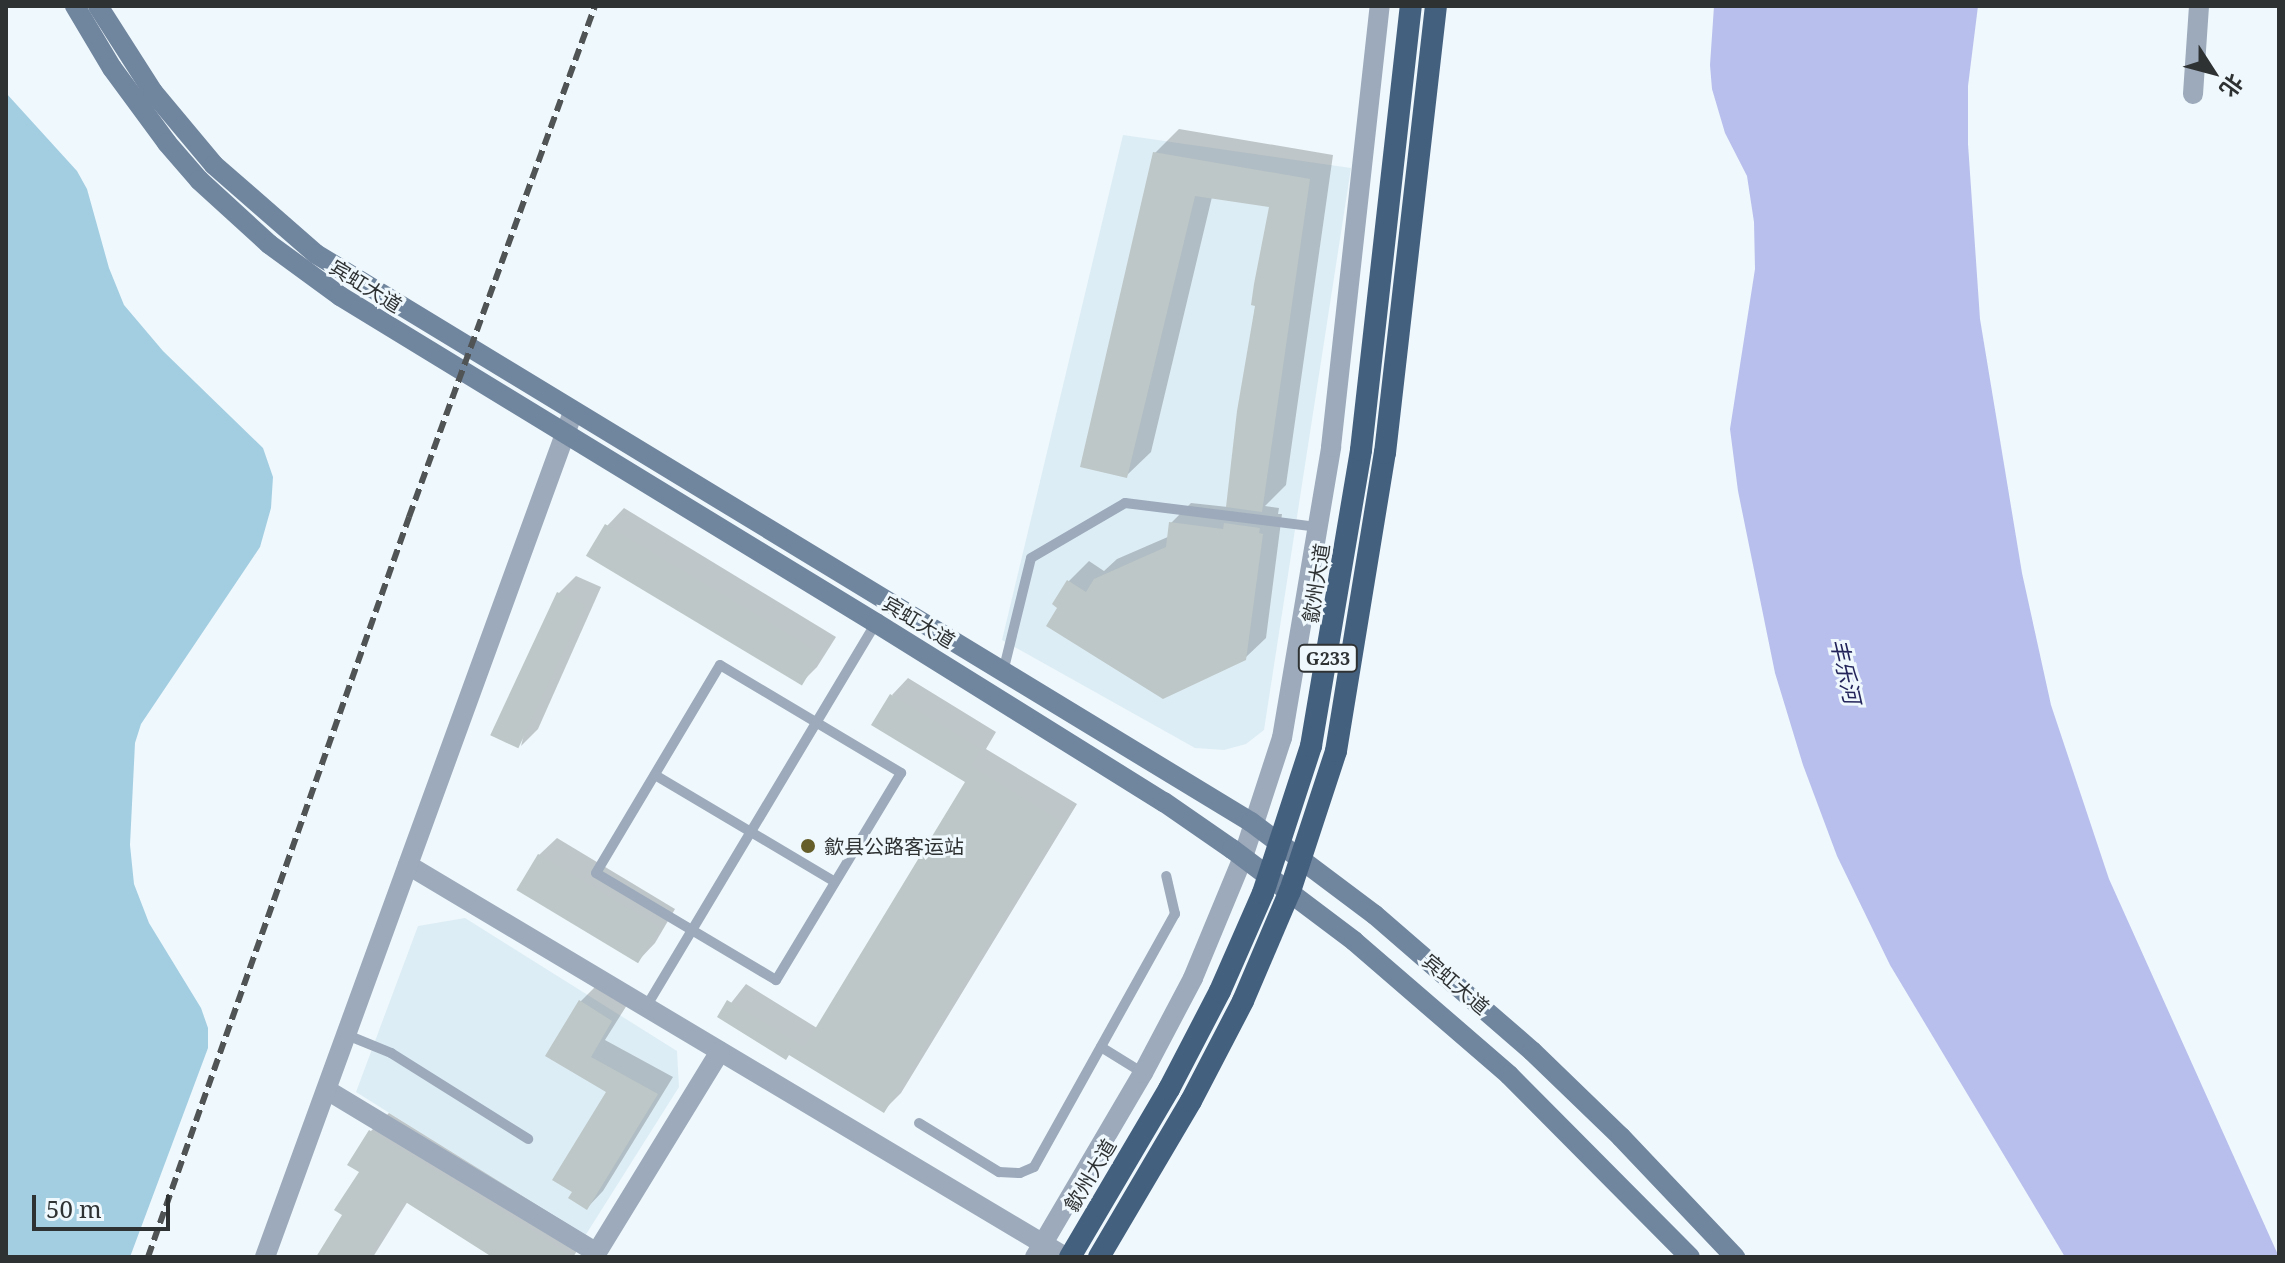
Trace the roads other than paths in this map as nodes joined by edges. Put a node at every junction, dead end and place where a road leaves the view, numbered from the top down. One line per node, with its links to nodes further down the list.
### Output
1 (75, 6): 8 (main road, 宾虹大道)
2 (98, 6): 8 (main road, 宾虹大道)
3 (1380, 6): 9 (street)
4 (1411, 6): 16 (highway, 歙州大道 / G233)
5 (1436, 6): 18 (highway, G233)
6 (2199, 6): 7 (street)
7 (2193, 94)
8 (568, 422): 10 (main road, 宾虹大道); 11 (main road, 宾虹大道); 19 (street)
9 (1319, 527): 11 (lane); 14 (street)
10 (876, 623): 12 (lane); 17 (main road, 宾虹大道)
11 (1003, 673): 14 (main road, 宾虹大道)
12 (817, 722): 13 (lane); 15 (lane); 22 (lane)
13 (655, 775): 15 (lane); 24 (lane)
14 (1255, 825): 16 (main road, 宾虹大道); 17 (street)
15 (751, 832): 22 (lane); 24 (lane)
16 (1281, 844): 18 (main road, 宾虹大道); 21 (highway, 歙州大道 / G233)
17 (1243, 857): 21 (main road, 宾虹大道); 29 (street)
18 (1302, 859): 23 (highway, G233); 39 (main road, 宾虹大道)
19 (408, 865): 25 (street); 26 (street)
20 (1166, 876): 27 (lane)
21 (1269, 876): 23 (main road, 宾虹大道); 37 (highway, 歙州大道 / G233)
22 (835, 882): 24 (lane)
23 (1290, 891): 34 (main road, 宾虹大道); 38 (highway, G233)
24 (693, 930): 25 (lane)
25 (646, 1007): 28 (street)
26 (347, 1035): 30 (street); 32 (lane)
27 (1101, 1047): 29 (lane); 31 (lane)
28 (720, 1051): 33 (street); 35 (street)
29 (1143, 1073): 33 (street)
30 (327, 1090): 35 (street); 36 (street)
31 (919, 1123)
32 (528, 1139)
33 (1039, 1250): 37 (street)
34 (1682, 1254)
35 (596, 1255)
36 (265, 1257)
37 (1068, 1257)
38 (1099, 1257)
39 (1735, 1257)

